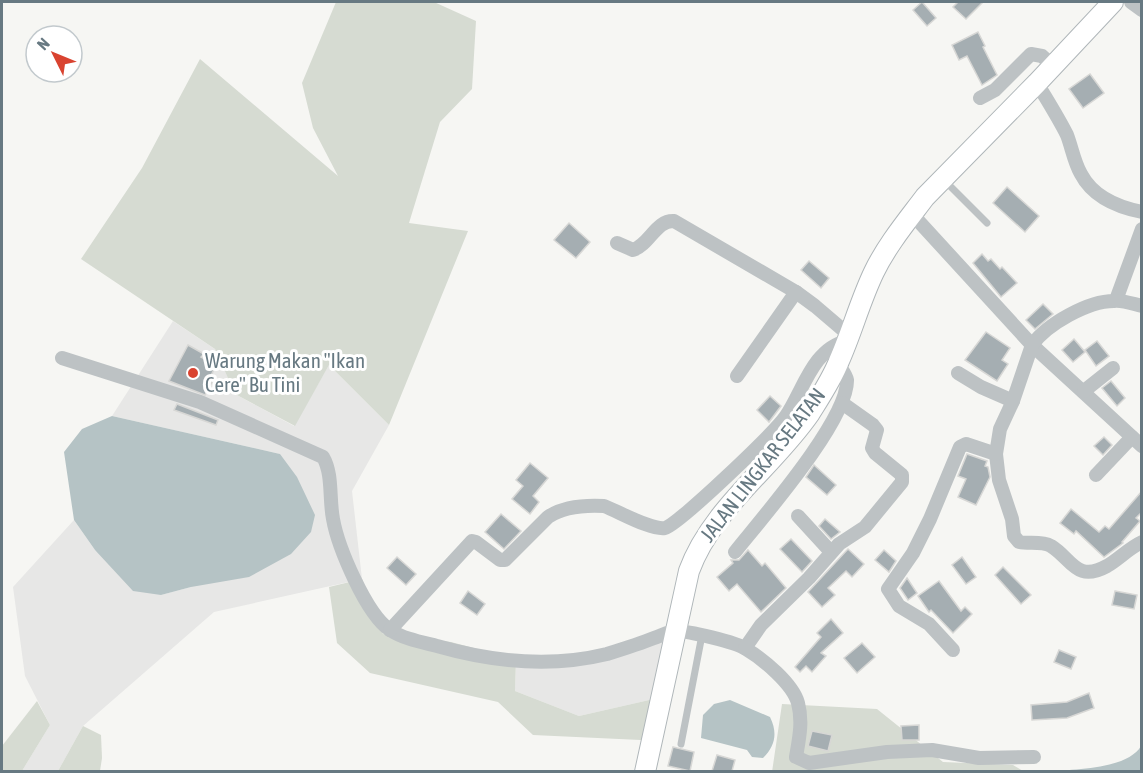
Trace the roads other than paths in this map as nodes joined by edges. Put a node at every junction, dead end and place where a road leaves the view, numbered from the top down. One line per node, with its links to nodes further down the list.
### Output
1 (1113, 2): 4 (main road, JALAN LINGKAR SELATAN)
2 (1131, 2): 3 (street)
3 (1142, 10)
4 (1053, 66): 5 (main road, JALAN LINGKAR SELATAN); 6 (street)
5 (1037, 83): 7 (main road, JALAN LINGKAR SELATAN); 8 (street)
6 (980, 98)
7 (942, 178): 9 (main road, JALAN LINGKAR SELATAN); 10 (lane)
8 (1142, 212)
9 (912, 214): 16 (main road, JALAN LINGKAR SELATAN); 17 (street)
10 (987, 223)
11 (1142, 229): 14 (street)
12 (617, 243): 13 (street)
13 (796, 292): 16 (street); 22 (street)
14 (1116, 300): 15 (street); 17 (street)
15 (1142, 306)
16 (848, 338): 19 (main road, JALAN LINGKAR SELATAN); 33 (street)
17 (1032, 345): 23 (street); 24 (street)
18 (62, 358): 33 (street)
19 (838, 364): 25 (street); 34 (main road, JALAN LINGKAR SELATAN)
20 (1113, 368): 23 (street)
21 (958, 373): 24 (street)
22 (736, 376)
23 (1084, 391): 26 (street)
24 (1013, 401): 27 (street)
25 (842, 403): 31 (street); 32 (street)
26 (1137, 441): 28 (street)
27 (996, 454): 30 (street); 37 (street)
28 (1096, 475)
29 (798, 516): 32 (street)
30 (1142, 542)
31 (735, 552)
32 (831, 552): 36 (street)
33 (390, 630): 34 (street)
34 (675, 631): 35 (street); 40 (main road, JALAN LINGKAR SELATAN)
35 (702, 635): 36 (street); 38 (lane)
36 (745, 648): 39 (street)
37 (953, 650)
38 (681, 744)
39 (1034, 757)
40 (645, 771)

